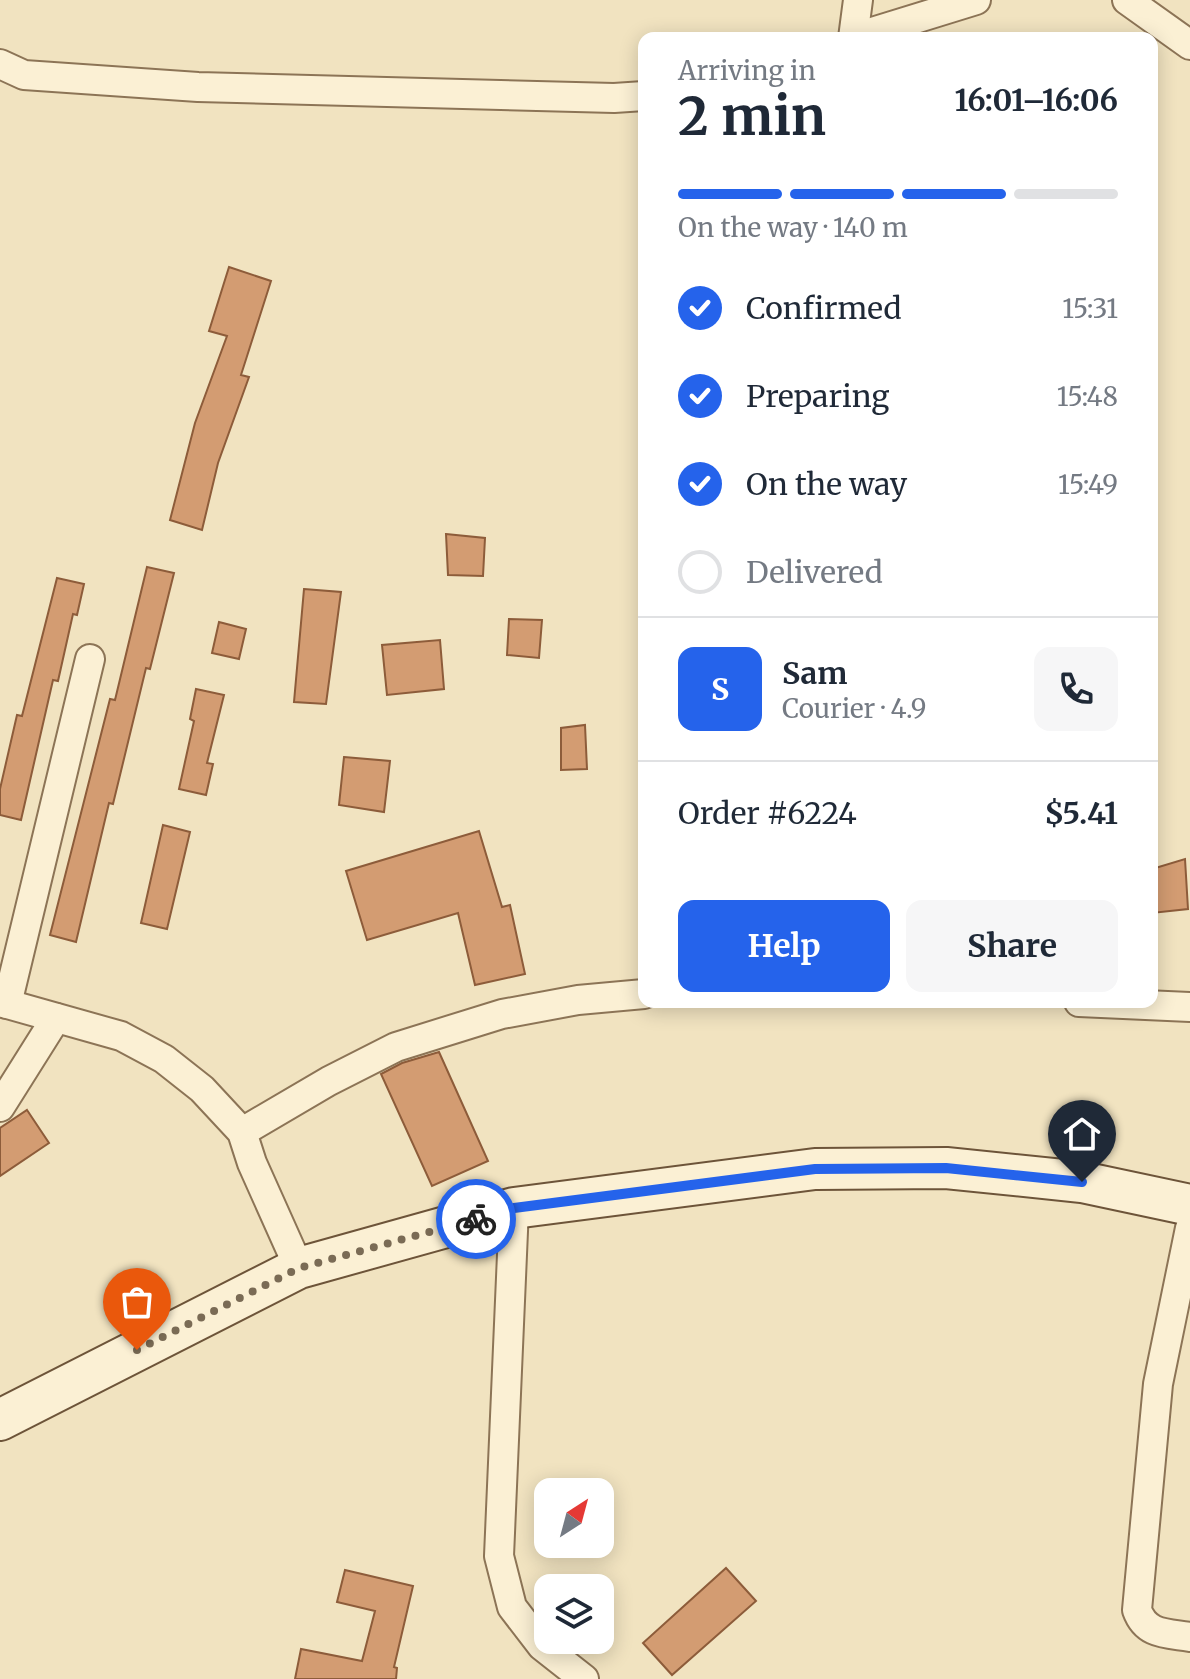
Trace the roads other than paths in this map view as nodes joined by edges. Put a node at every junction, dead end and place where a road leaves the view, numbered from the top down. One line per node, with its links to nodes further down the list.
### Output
1 (858, 0): 4 (street)
2 (976, 0): 5 (street)
3 (1127, 0): 6 (street)
4 (854, 32)
5 (872, 32)
6 (1190, 45)
7 (0, 64): 8 (street)
8 (638, 96)
9 (90, 659): 11 (street)
10 (638, 995): 16 (street)
11 (4, 1003): 14 (street)
12 (1158, 1006): 13 (street)
13 (1190, 1007)
14 (56, 1018): 15 (street); 16 (street)
15 (0, 1107)
16 (242, 1132): 20 (street)
17 (1190, 1205): 18 (main road)
18 (514, 1208): 20 (main road); 23 (street)
19 (1190, 1228): 22 (street)
20 (299, 1268): 21 (main road)
21 (0, 1420)
22 (1190, 1637)
23 (584, 1679)

